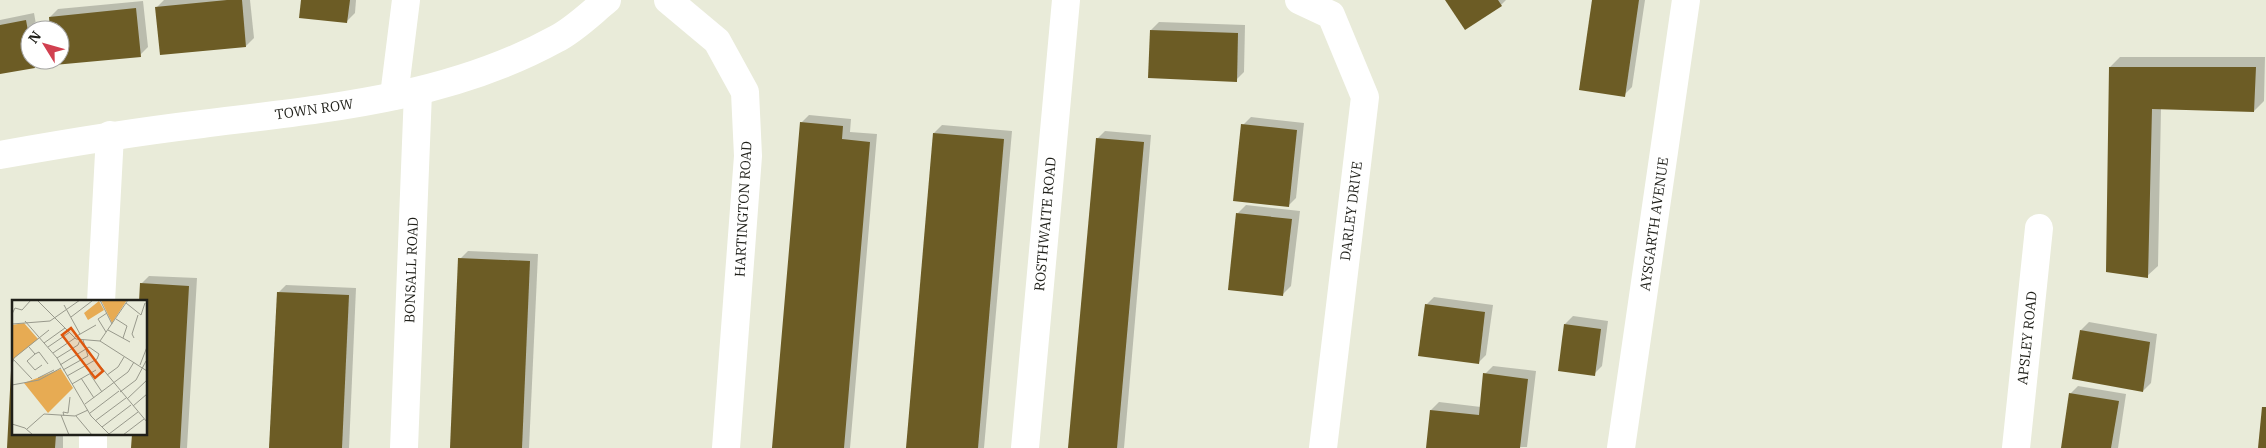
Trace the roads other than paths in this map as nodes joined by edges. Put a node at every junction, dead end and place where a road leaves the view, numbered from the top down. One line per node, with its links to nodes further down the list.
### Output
1 (406, 0): 7 (street, BONSALL ROAD)
2 (607, 0): 7 (street, TOWN ROW)
3 (668, 0): 13 (street, HARTINGTON ROAD)
4 (1066, 0): 14 (street, ROSTHWAITE ROAD)
5 (1300, 0): 15 (street, DARLEY DRIVE)
6 (1686, 0): 16 (street, AYSGARTH AVENUE)
7 (406, 94): 8 (street, TOWN ROW); 12 (street, BONSALL ROAD)
8 (110, 135): 9 (street, TOWN ROW); 11 (street)
9 (0, 155)
10 (2039, 228): 17 (street, APSLEY ROAD)
11 (101, 300)
12 (404, 448)
13 (726, 448)
14 (1025, 448)
15 (1323, 448)
16 (1622, 448)
17 (2016, 448)

